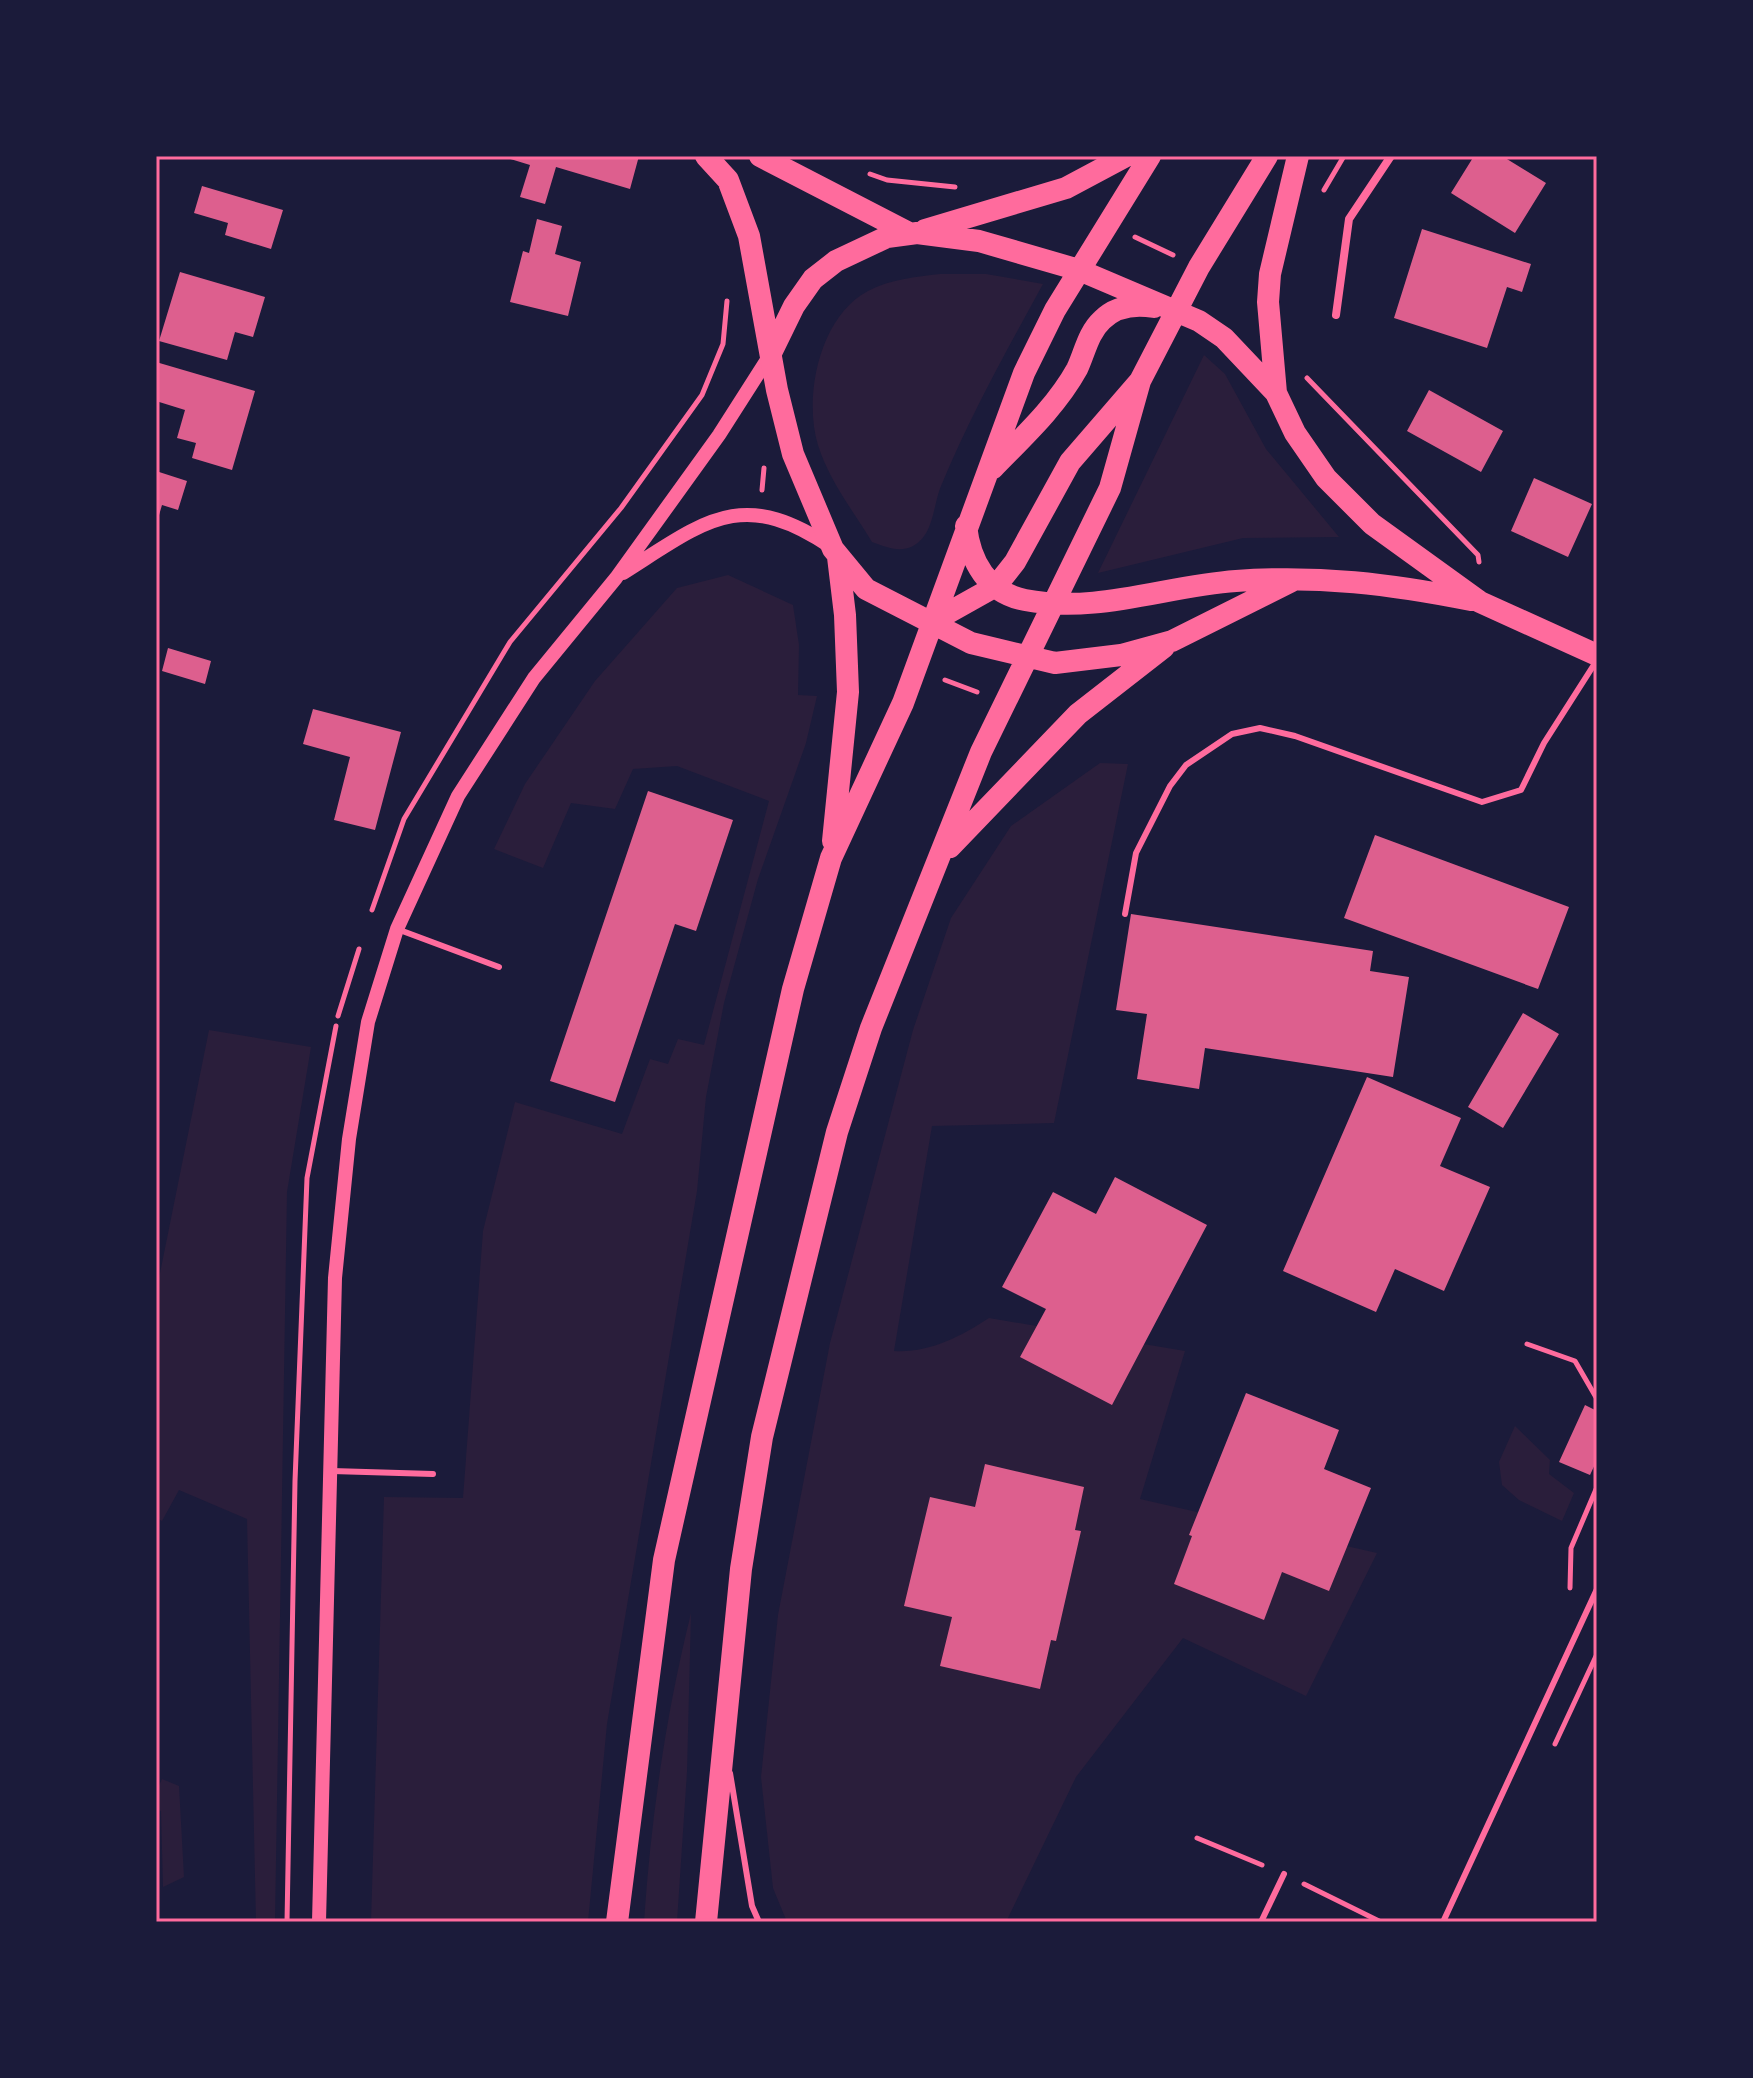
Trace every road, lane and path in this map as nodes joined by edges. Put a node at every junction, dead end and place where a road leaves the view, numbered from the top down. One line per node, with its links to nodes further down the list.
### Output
1 (706, 156): 17 (highway)
2 (760, 156): 11 (highway)
3 (1126, 156): 11 (highway)
4 (1150, 156): 10 (highway)
5 (1267, 156): 12 (highway)
6 (1298, 156): 20 (highway)
7 (1391, 156): 16 (street)
8 (860, 171): 9 (path)
9 (960, 188)
10 (1104, 227): 12 (path); 13 (highway)
11 (913, 233): 13 (highway); 17 (highway)
12 (1199, 267): 15 (highway)
13 (1079, 270): 15 (highway); 24 (highway)
14 (727, 298): 21 (path)
15 (1175, 310): 19 (highway); 20 (highway); 24 (highway)
16 (1336, 315)
17 (772, 351): 22 (street); 27 (highway)
18 (1304, 368): 32 (path)
19 (1140, 381): 30 (highway); 31 (highway)
20 (1276, 393): 32 (highway)
21 (702, 395): 22 (path); 42 (path)
22 (737, 408): 28 (street)
23 (765, 458): 25 (path)
24 (985, 476): 26 (highway)
25 (759, 514): 27 (street); 28 (street)
26 (966, 526): 30 (highway); 33 (highway)
27 (835, 553): 33 (highway); 39 (highway)
28 (616, 578): 43 (street)
29 (1290, 582): 31 (highway); 32 (highway); 34 (highway)
30 (996, 586): 31 (highway); 33 (highway)
31 (1052, 602): 36 (highway)
32 (1480, 602): 35 (highway)
33 (930, 623): 36 (highway); 37 (highway)
34 (1172, 641): 36 (highway); 40 (highway)
35 (1597, 657): 41 (lane)
36 (1024, 658): 38 (highway)
37 (915, 669): 38 (path); 39 (highway)
38 (1004, 702): 40 (highway)
39 (831, 858): 55 (highway)
40 (936, 863): 51 (highway)
41 (1125, 914)
42 (368, 923)
43 (397, 929): 45 (lane); 48 (street)
44 (363, 938): 53 (path)
45 (499, 967)
46 (1527, 1344): 47 (path)
47 (1597, 1399)
48 (332, 1471): 49 (lane); 54 (street)
49 (433, 1474)
50 (1597, 1589): 59 (lane)
51 (723, 1730): 56 (highway); 57 (lane)
52 (1284, 1874): 58 (lane)
53 (287, 1922)
54 (319, 1922)
55 (617, 1922)
56 (706, 1922)
57 (759, 1922)
58 (1261, 1922)
59 (1443, 1922)

